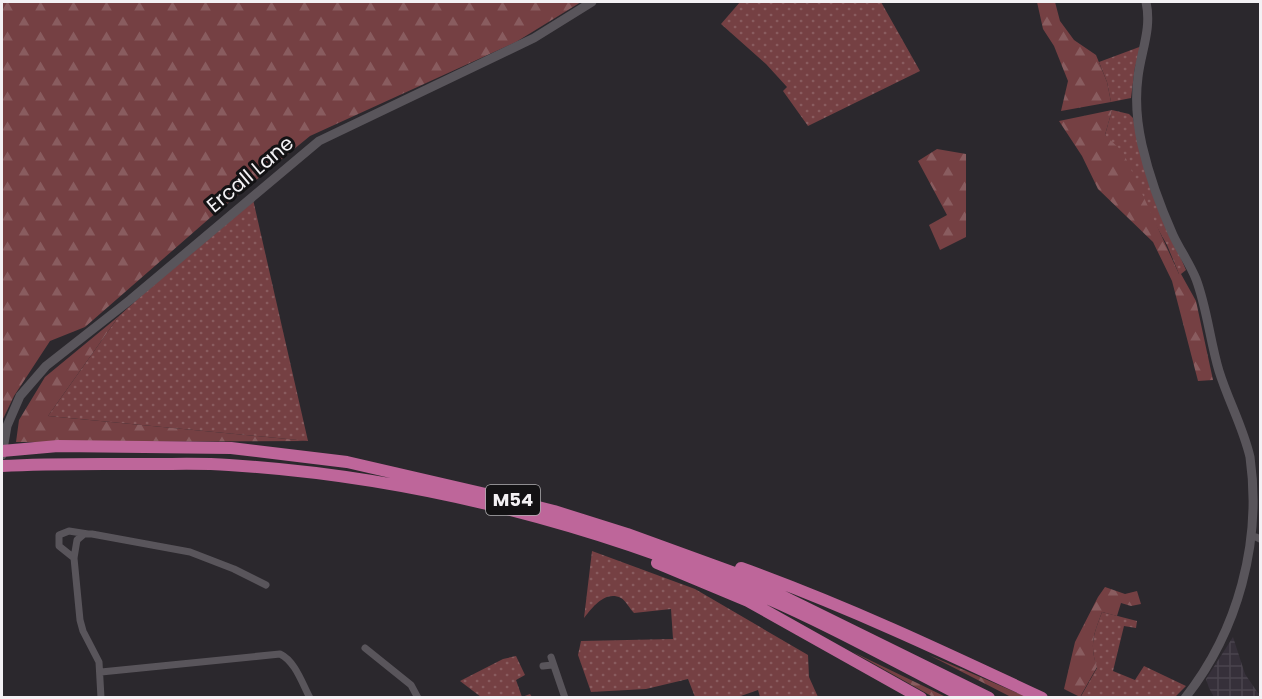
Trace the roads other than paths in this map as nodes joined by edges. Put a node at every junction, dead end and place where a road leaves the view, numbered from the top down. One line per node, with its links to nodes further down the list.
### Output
1 (592, 2): 3 (street, Ercall Lane)
2 (1146, 2): 7 (street)
3 (2, 453): 8 (highway, M54)
4 (2, 466): 5 (highway, M54)
5 (529, 515): 20 (highway, M54); 21 (highway, M54)
6 (88, 534): 9 (street); 9 (street); 10 (street)
7 (1258, 538): 24 (street)
8 (676, 551): 22 (highway, M54); 23 (highway, M54)
9 (74, 558): 15 (street)
10 (266, 585)
11 (365, 648): 18 (street)
12 (551, 657): 13 (street)
13 (552, 665): 14 (street); 19 (street)
14 (543, 666)
15 (100, 672): 16 (street); 17 (street)
16 (101, 698)
17 (310, 698)
18 (418, 698)
19 (565, 698)
20 (921, 698)
21 (966, 698)
22 (989, 698)
23 (1042, 698)
24 (1185, 698)

